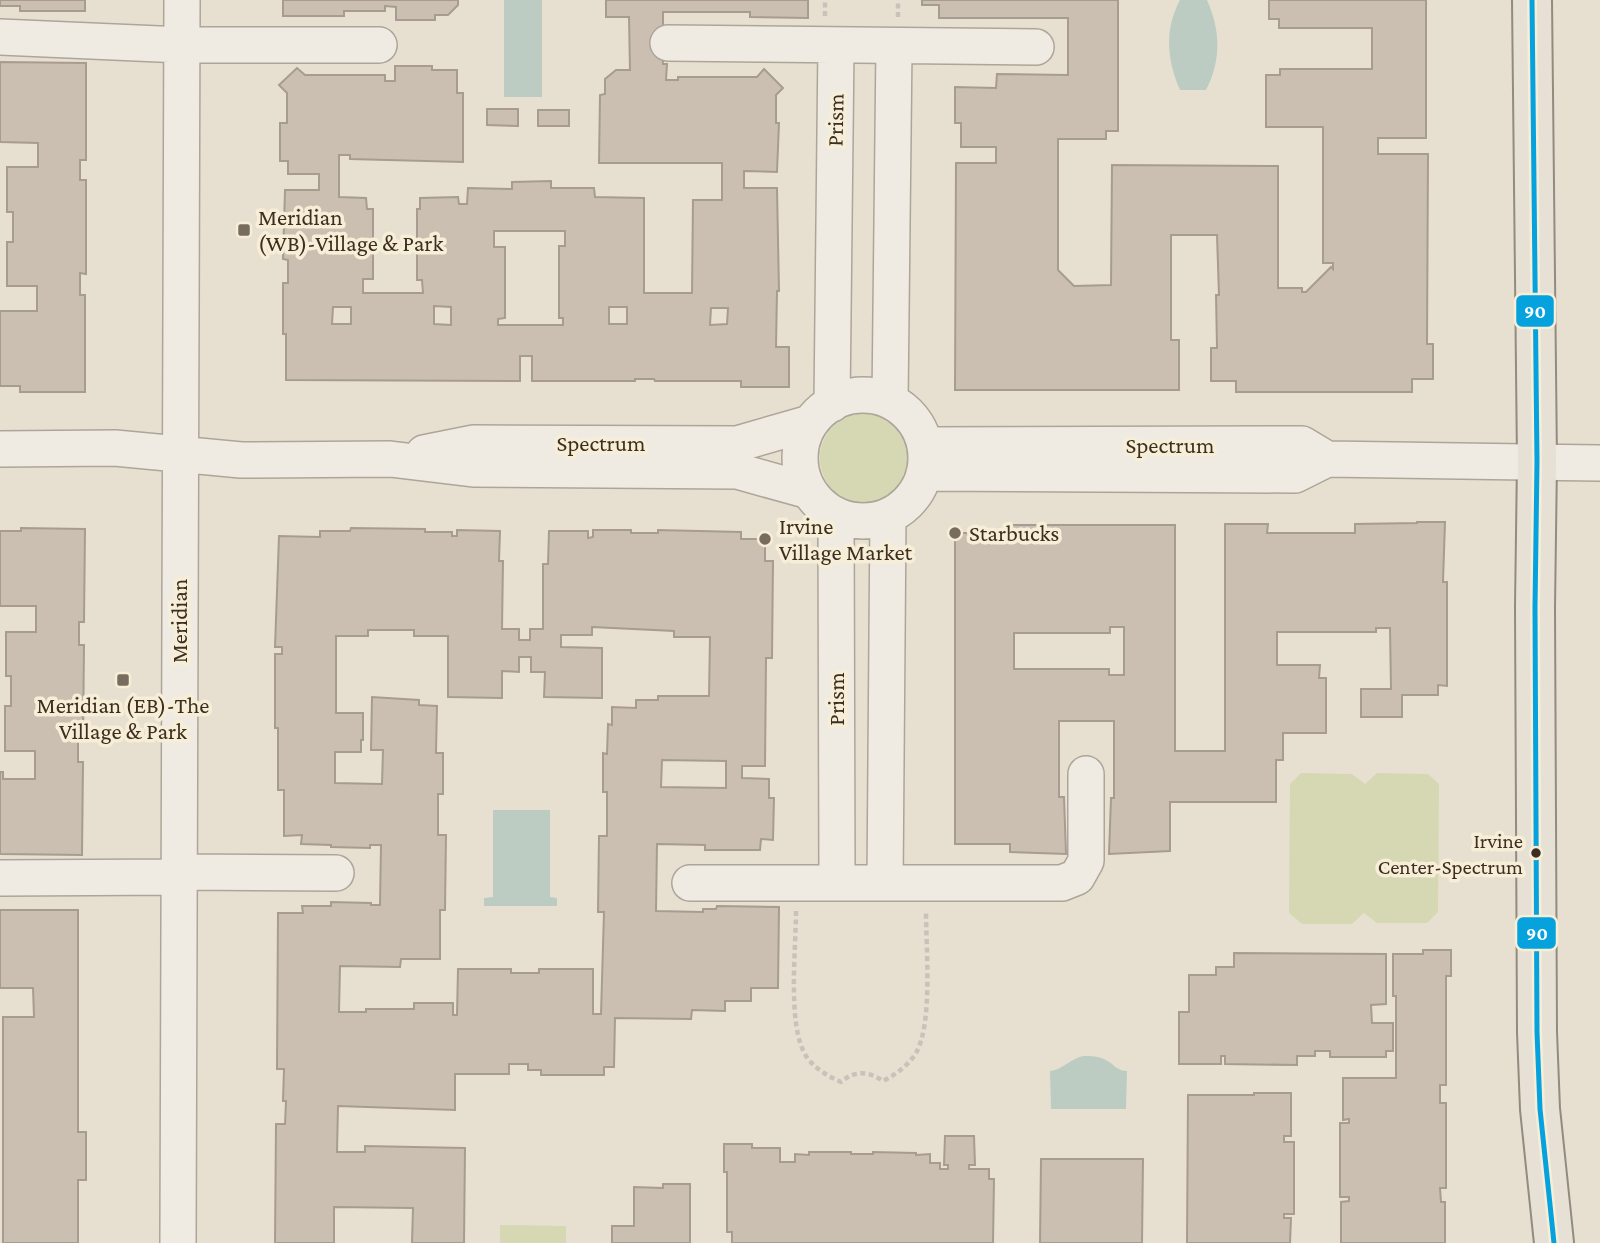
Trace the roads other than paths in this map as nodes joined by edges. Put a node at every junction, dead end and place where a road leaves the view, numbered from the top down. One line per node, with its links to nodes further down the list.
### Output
1 (182, 0): 5 (street, Meridian)
2 (1532, 0): 16 (main road)
3 (0, 37): 5 (street)
4 (668, 43): 7 (street)
5 (182, 45): 6 (street); 13 (street, Meridian)
6 (379, 45)
7 (836, 45): 8 (street); 11 (street, Prism)
8 (894, 46): 9 (street); 10 (street)
9 (1036, 47)
10 (890, 401): 11 (street); 15 (street)
11 (821, 413): 14 (street, Spectrum); 18 (street)
12 (0, 449): 13 (street, Spectrum)
13 (180, 454): 14 (street, Spectrum); 23 (street, Meridian)
14 (390, 459): 18 (street, Spectrum)
15 (924, 459): 16 (street, Spectrum); 20 (street)
16 (1537, 461): 17 (street, Spectrum); 29 (main road)
17 (1600, 463)
18 (809, 491): 19 (street)
19 (836, 515): 20 (street); 26 (street, Prism)
20 (888, 516): 27 (street)
21 (1086, 774): 27 (street)
22 (336, 873): 23 (street)
23 (179, 874): 24 (street); 28 (street, Meridian)
24 (0, 878)
25 (690, 883): 26 (street)
26 (837, 883): 27 (street)
27 (885, 883)
28 (178, 1243)
29 (1554, 1243)

